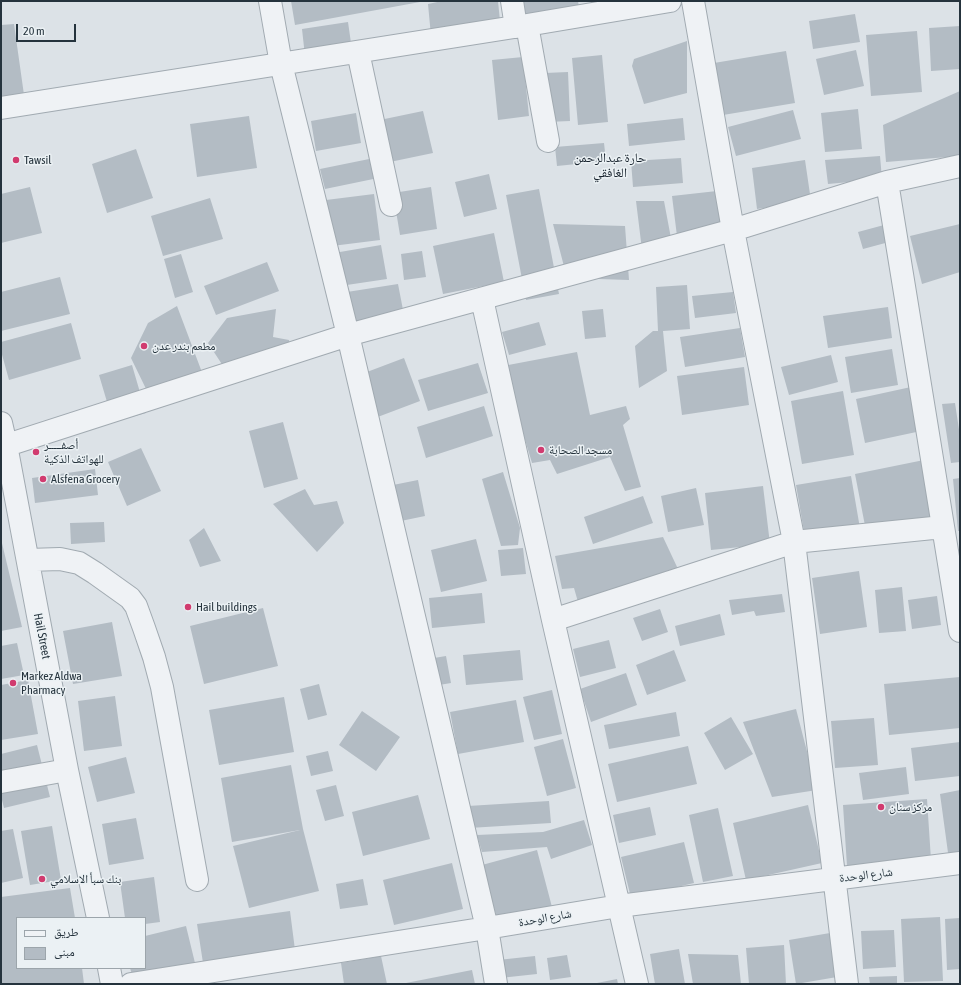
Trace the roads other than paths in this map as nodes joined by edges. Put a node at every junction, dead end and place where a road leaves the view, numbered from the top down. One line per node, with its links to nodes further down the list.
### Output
1 (270, 1): 7 (street)
2 (512, 1): 5 (street)
3 (670, 1): 5 (street)
4 (693, 1): 13 (street)
5 (522, 26): 6 (street); 9 (street)
6 (358, 52): 7 (street); 12 (street)
7 (281, 64): 8 (street); 15 (street)
8 (1, 108)
9 (548, 142)
10 (960, 166): 11 (street)
11 (887, 182): 13 (street); 18 (street)
12 (391, 205)
13 (733, 230): 14 (street); 19 (street)
14 (482, 299): 15 (street); 21 (street)
15 (348, 335): 17 (street); 30 (street)
16 (1, 424): 17 (street, Hail Street)
17 (4, 446): 20 (street, Hail Street)
18 (942, 527): 19 (street); 22 (street)
19 (794, 542): 21 (street); 26 (street)
20 (28, 560): 23 (street, Hail Street); 27 (street)
21 (554, 620): 28 (street)
22 (960, 630)
23 (67, 770): 24 (street); 29 (street, Hail Street)
24 (1, 782)
25 (960, 863): 26 (street, شارع الوحدة)
26 (834, 879): 28 (street, شارع الوحدة); 36 (street)
27 (197, 880)
28 (619, 906): 30 (street, شارع الوحدة); 35 (street)
29 (98, 917)
30 (487, 928): 33 (street, شارع الوحدة); 34 (street)
31 (108, 969): 32 (street)
32 (112, 984)
33 (131, 984)
34 (496, 984)
35 (637, 984)
36 (847, 984)

